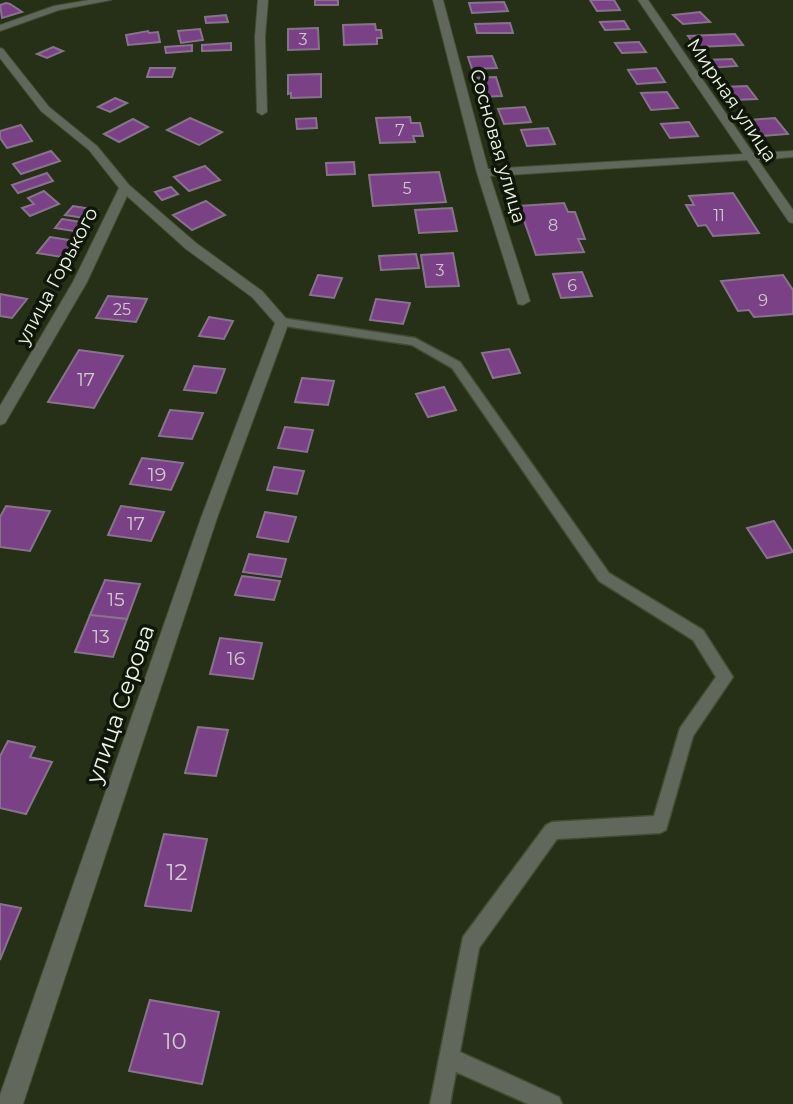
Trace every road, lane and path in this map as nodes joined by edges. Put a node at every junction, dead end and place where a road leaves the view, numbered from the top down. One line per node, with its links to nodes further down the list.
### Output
1 (106, 0): 5 (street)
2 (263, 0): 7 (street)
3 (439, 0): 10 (street, Сосновая улица)
4 (643, 0): 9 (street, Мирная улица)
5 (0, 27)
6 (0, 51): 11 (street)
7 (262, 112)
8 (793, 154): 9 (street)
9 (748, 156): 10 (street); 12 (street, Мирная улица)
10 (483, 173): 13 (street, Сосновая улица)
11 (125, 188): 14 (street); 15 (street, улица Горького)
12 (793, 219)
13 (523, 301)
14 (282, 322): 16 (lane); 17 (street, улица Серова)
15 (0, 419)
16 (449, 1058): 18 (lane); 19 (lane)
17 (10, 1104)
18 (440, 1104)
19 (552, 1104)

